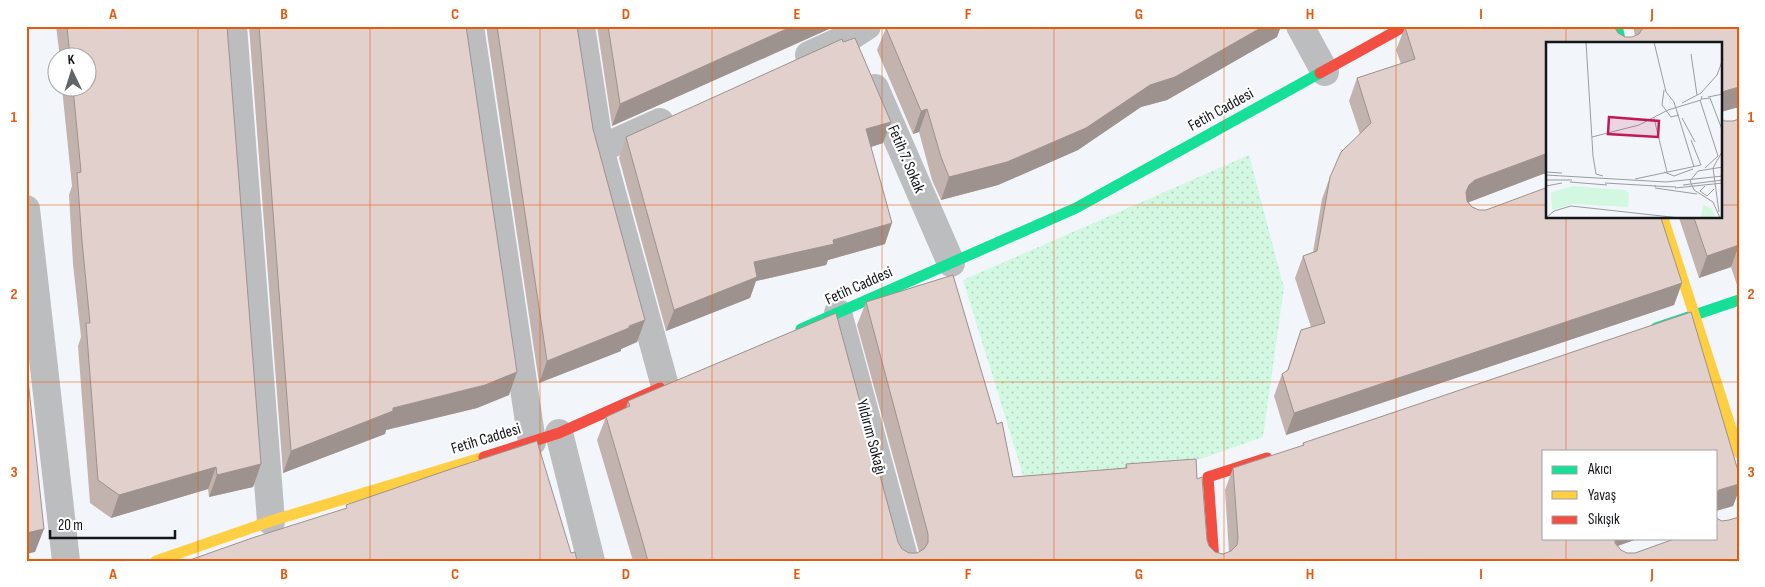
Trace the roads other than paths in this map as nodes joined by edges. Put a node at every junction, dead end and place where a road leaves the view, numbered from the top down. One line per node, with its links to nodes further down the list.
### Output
1 (233, 26): 26 (street)
2 (470, 26): 23 (street)
3 (581, 26): 12 (street)
4 (1300, 26): 10 (street)
5 (1405, 26): 10 (street, Fetih Caddesi)
6 (1617, 26): 8 (street)
7 (859, 41): 9 (street); 15 (street, Fetih 7. Sokak)
8 (1621, 42)
9 (790, 63)
10 (1325, 72): 15 (street, Fetih Caddesi)
11 (681, 112): 12 (street)
12 (600, 149): 21 (street)
13 (26, 209): 27 (street)
14 (1663, 219): 18 (street)
15 (951, 263): 17 (street, Fetih Caddesi)
16 (1739, 300): 18 (street)
17 (838, 313): 20 (street, Fetih Caddesi); 30 (street, Yıldırım Sokağı)
18 (1694, 315): 19 (street); 24 (street)
19 (1648, 331)
20 (792, 332)
21 (670, 384): 22 (street, Fetih Caddesi)
22 (559, 432): 23 (street, Fetih Caddesi); 29 (street)
23 (532, 442): 26 (street, Fetih Caddesi)
24 (1739, 453)
25 (1275, 456): 31 (street)
26 (271, 521): 28 (street, Fetih Caddesi)
27 (66, 561)
28 (156, 561)
29 (591, 561)
30 (905, 561)
31 (1214, 561)

